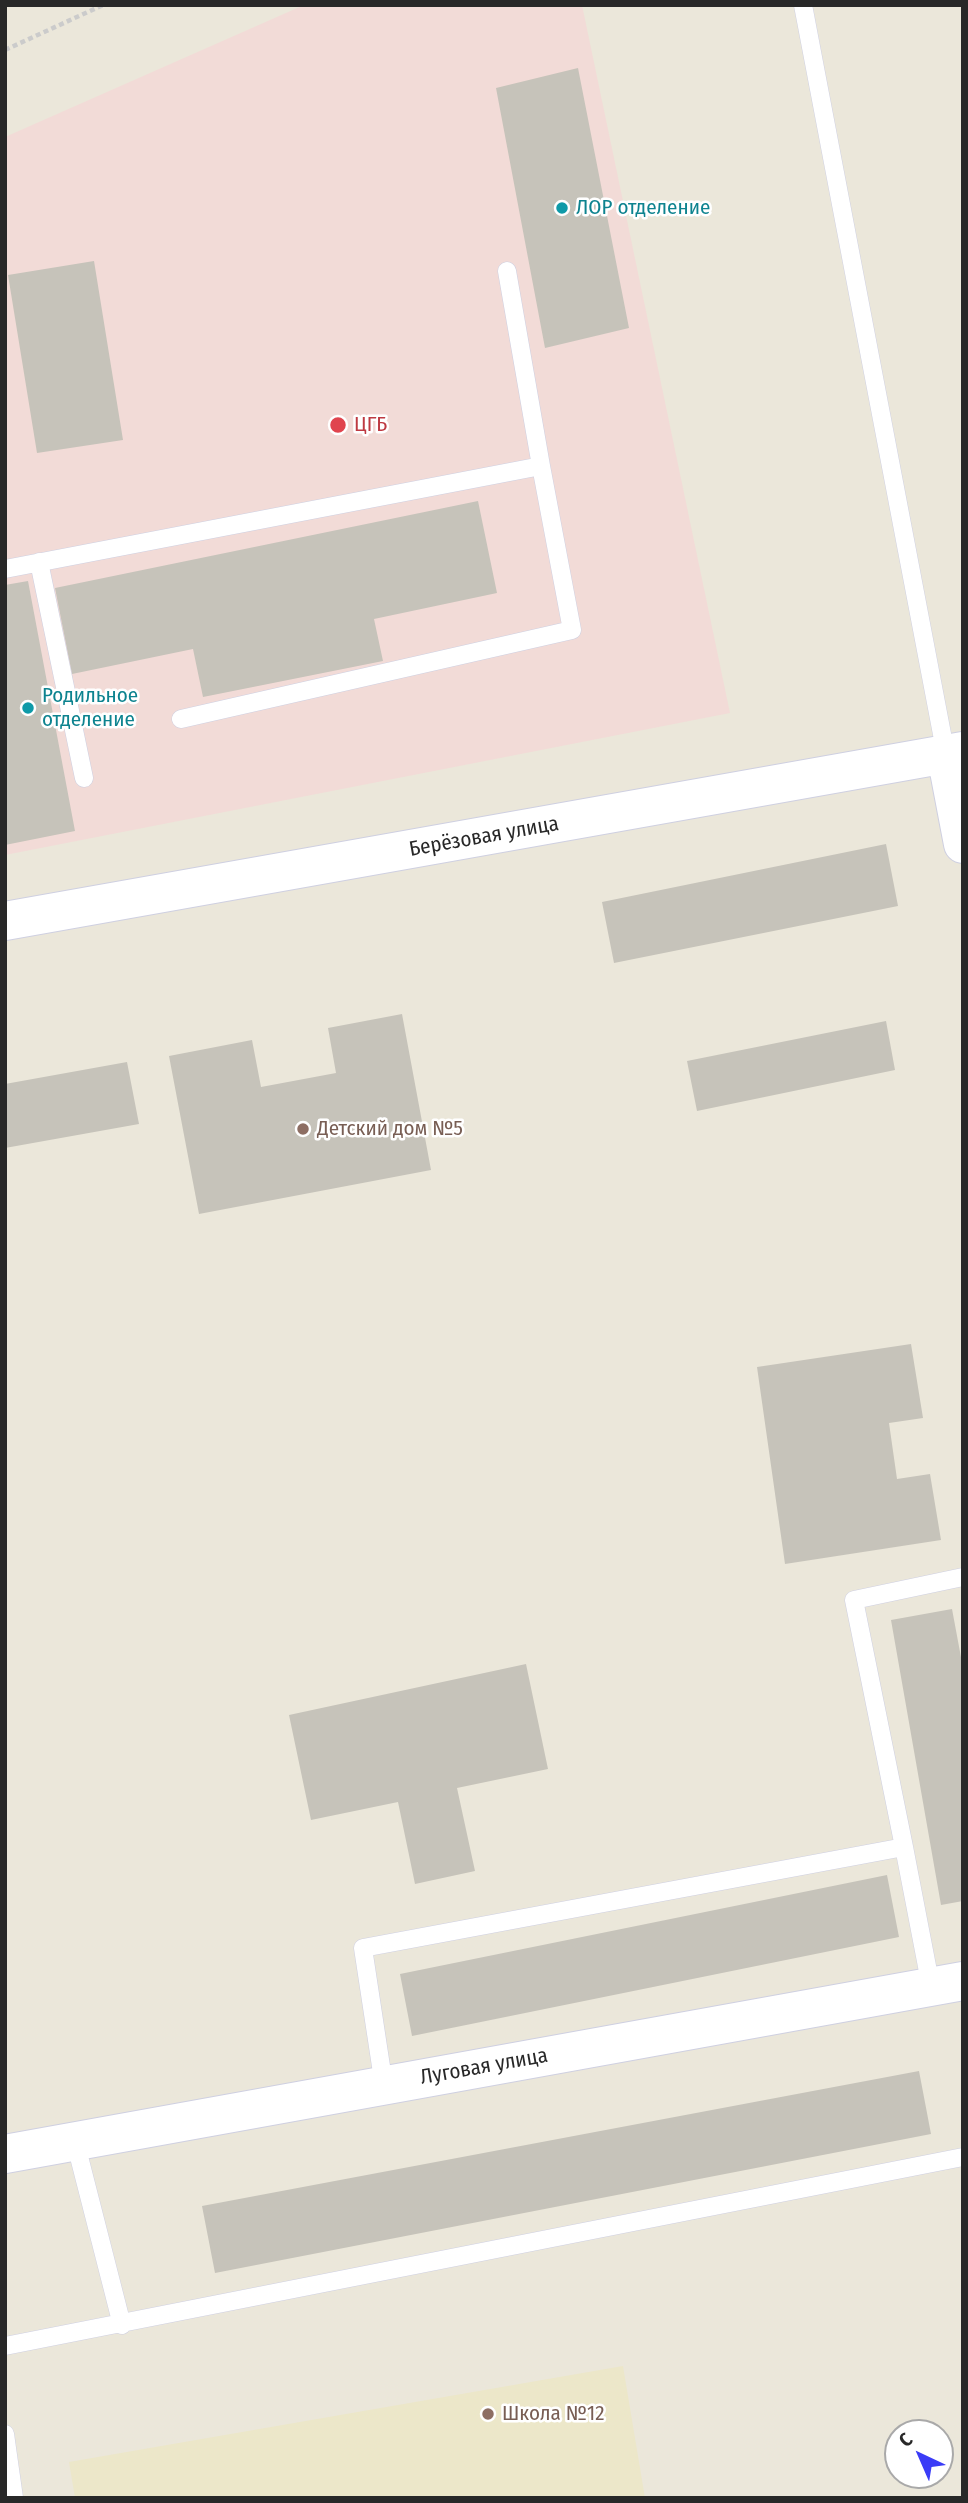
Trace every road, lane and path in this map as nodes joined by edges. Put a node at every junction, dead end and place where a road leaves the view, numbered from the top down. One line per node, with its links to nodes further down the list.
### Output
1 (103, 5): 3 (path)
2 (803, 5): 9 (lane)
3 (5, 50)
4 (507, 271): 5 (lane)
5 (541, 466): 6 (lane); 8 (lane)
6 (39, 562): 7 (lane); 10 (lane)
7 (5, 569)
8 (181, 719)
9 (954, 753): 11 (street); 12 (street, Берёзовая улица)
10 (84, 778)
11 (963, 844)
12 (5, 921)
13 (963, 1577): 14 (lane)
14 (904, 1847): 15 (lane); 16 (lane)
15 (947, 1984): 16 (street, Луговая улица)
16 (384, 2085): 17 (street, Луговая улица)
17 (75, 2141): 18 (street, Луговая улица); 20 (lane)
18 (5, 2154)
19 (963, 2157): 20 (lane)
20 (122, 2325): 21 (lane)
21 (5, 2346)
22 (5, 2434): 23 (lane)
23 (14, 2498)

